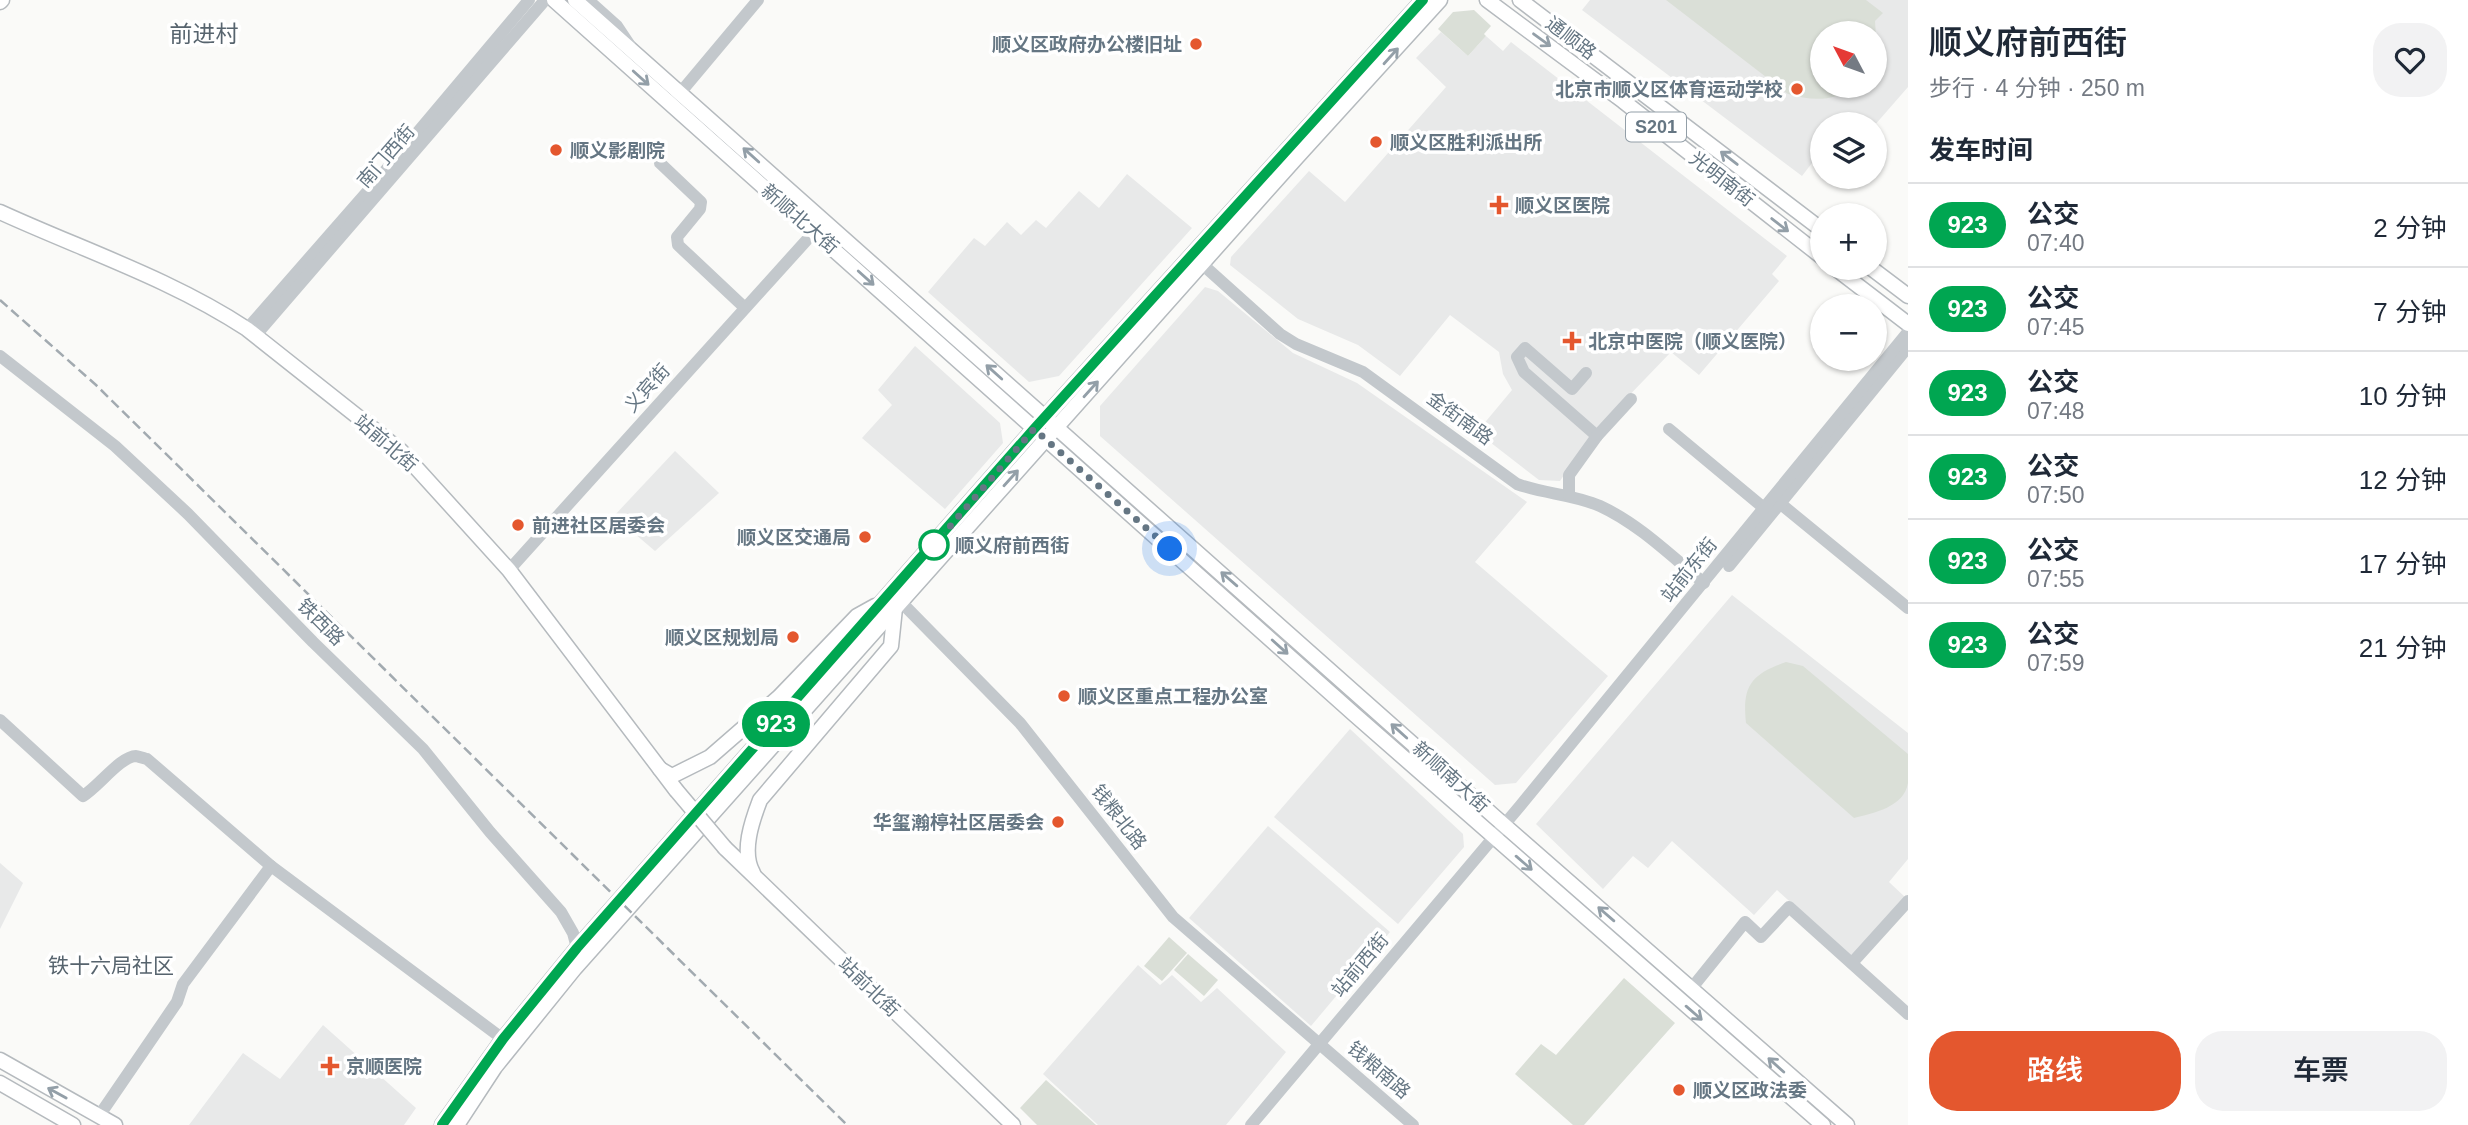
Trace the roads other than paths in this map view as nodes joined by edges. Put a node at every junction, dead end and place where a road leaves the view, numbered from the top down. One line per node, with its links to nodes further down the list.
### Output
1 (522, 0): 14 (street)
2 (529, 0): 14 (street, 南门西街)
3 (545, 0): 14 (street, 南门西街)
4 (554, 0): 13 (main road, 新顺北大街)
5 (575, 0): 12 (main road, 新顺北大街)
6 (588, 0): 12 (street)
7 (758, 0): 15 (street)
8 (1423, 0): 34 (main road)
9 (1440, 0): 22 (main road, one-way to 9)
10 (1487, 0): 21 (main road, 光明南街 / S201, one-way to 21)
11 (1520, 0): 19 (main road, 通顺路 / S201, one-way to 11)
12 (633, 51): 15 (main road, 新顺北大街)
13 (621, 61): 14 (street); 16 (main road, 新顺北大街, one-way to 16)
14 (479, 68): 29 (street, 南门西街)
15 (680, 92): 16 (street); 34 (main road, 新顺北大街, one-way to 15)
16 (670, 104): 20 (main road, 新顺北大街)
17 (660, 163): 26 (street)
18 (0, 212): 29 (main road, 站前北街)
19 (1810, 221)
20 (814, 232): 26 (street, 义宾街); 36 (main road, 新顺北大街, one-way to 36)
21 (1810, 248)
22 (1202, 264): 34 (main road, one-way to 22); 38 (street, 金街南路)
23 (1851, 280): 27 (main road)
24 (1887, 280): 25 (main road)
25 (1908, 296)
26 (744, 307): 41 (street, 义宾街)
27 (1908, 324)
28 (1908, 332): 39 (street, 站前东街)
29 (251, 333): 41 (main road, 站前北街)
30 (1908, 347): 39 (street, 站前东街)
31 (0, 356): 51 (street, 铁西路)
32 (1586, 373): 37 (street)
33 (1631, 399): 37 (street)
34 (1051, 422): 36 (main road); 47 (main road, 新顺南大街, one-way to 34)
35 (1669, 429): 40 (street)
36 (1040, 435): 43 (main road); 47 (main road, 新顺南大街, one-way to 47)
37 (1597, 436): 38 (street)
38 (1569, 495): 42 (street, 金街南路)
39 (1777, 500): 40 (street, 站前东街); 44 (street); 47 (street, 站前东街)
40 (1764, 509): 42 (street, 站前东街)
41 (509, 570): 46 (main road, 站前北街)
42 (1704, 583): 47 (street, 站前东街)
43 (894, 603): 46 (main road); 49 (main road); 51 (main road); 56 (street, 钱粮北路); 63 (main road)
44 (1908, 608)
45 (0, 720): 48 (street)
46 (660, 768): 49 (main road, 站前北街, bridge)
47 (1501, 833): 53 (main road, 新顺南大街, one-way to 47); 56 (street, 站前西街); 68 (main road, 新顺南大街, one-way to 68)
48 (271, 866): 55 (street); 59 (street)
49 (759, 881): 64 (main road, 站前北街)
50 (1908, 901): 52 (street)
51 (577, 948): 55 (main road)
52 (1852, 963): 53 (street); 54 (street)
53 (1690, 989): 69 (main road, 新顺南大街, one-way to 53)
54 (1908, 1014)
55 (503, 1039): 62 (main road)
56 (1322, 1046): 65 (street, 站前西街); 66 (street, 站前西街); 67 (street, 钱粮南路)
57 (0, 1060): 59 (main road, one-way to 57)
58 (2, 1089): 60 (main road)
59 (99, 1116): 61 (main road)
60 (73, 1125)
61 (115, 1125)
62 (442, 1125)
63 (457, 1125)
64 (1013, 1125)
65 (1251, 1125)
66 (1262, 1125)
67 (1413, 1125)
68 (1823, 1125)
69 (1847, 1125)

